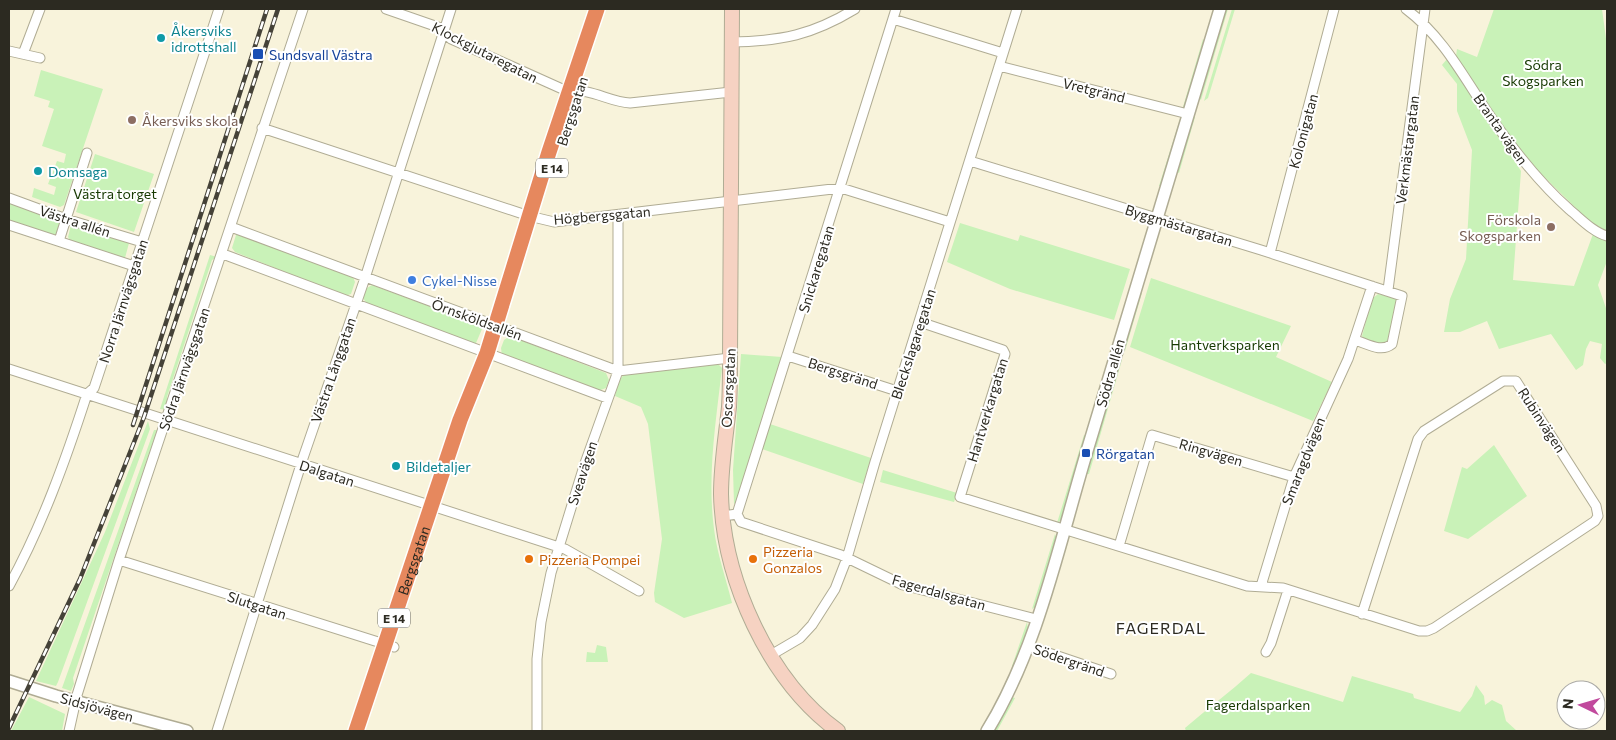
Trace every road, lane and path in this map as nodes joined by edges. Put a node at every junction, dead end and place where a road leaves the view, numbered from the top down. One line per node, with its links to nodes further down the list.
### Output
1 (40, 9): 22 (street)
2 (219, 9): 44 (street, Norra Järnvägsgatan)
3 (303, 9): 28 (street, Södra Järnvägsgatan)
4 (386, 9): 18 (street, Klockgjutaregatan)
5 (452, 9): 18 (street, Västra Långgatan)
6 (596, 9): 25 (highway, Bergsgatan / E 14)
7 (605, 9): 25 (highway, Bergsgatan / E 14)
8 (732, 9): 19 (main road, Oscarsgatan)
9 (856, 9): 19 (street)
10 (896, 9): 16 (street, Snickaregatan)
11 (1017, 9): 21 (street, Bleckslagaregatan)
12 (1220, 9): 27 (street, Södra allén)
13 (1334, 9): 45 (street, Kolonigatan)
14 (1406, 9): 17 (street, Branta vägen)
15 (1425, 9): 17 (street, Verkmästargatan)
16 (893, 18): 21 (street); 32 (street, Snickaregatan)
17 (1423, 23): 42 (street, Branta vägen); 50 (street, Verkmästargatan)
18 (444, 32): 25 (street, Klockgjutaregatan); 31 (street, Västra Långgatan)
19 (732, 42): 26 (main road, Oscarsgatan)
20 (9, 51): 22 (street)
21 (1003, 53): 24 (street, Bleckslagaregatan)
22 (23, 54): 23 (street)
23 (40, 58)
24 (999, 66): 27 (street, Vretgränd); 30 (street, Bleckslagaregatan)
25 (574, 91): 26 (street, Klockgjutaregatan); 36 (highway, Bergsgatan / E 14)
26 (731, 92): 34 (main road, Oscarsgatan)
27 (1188, 114): 37 (street, Södra allén)
28 (262, 128): 31 (street, Högbergsgatan); 41 (street, Södra Järnvägsgatan)
29 (87, 153): 38 (street)
30 (970, 161): 37 (street, Byggmästargatan); 39 (street, Bleckslagaregatan)
31 (399, 173): 36 (street, Högbergsgatan); 48 (street, Västra Långgatan)
32 (840, 188): 34 (street, Högbergsgatan); 39 (street, Högbergsgatan); 56 (street, Snickaregatan)
33 (9, 198): 38 (street, Västra allén)
34 (730, 202): 35 (street, Högbergsgatan); 57 (main road, Oscarsgatan)
35 (618, 215): 36 (street, Högbergsgatan); 59 (street, Sveavägen)
36 (532, 216): 53 (highway, Bergsgatan / E 14)
37 (1157, 218): 45 (street, Byggmästargatan); 69 (street, Södra allén)
38 (66, 219): 43 (street); 44 (street, Västra allén)
39 (950, 222): 52 (street, Bleckslagaregatan)
40 (9, 225): 43 (street, Västra allén)
41 (231, 226): 46 (street, Södra Järnvägsgatan); 48 (street, Örnsköldsallén)
42 (1607, 236)
43 (59, 241): 47 (street, Västra allén)
44 (142, 242): 47 (street, Norra Järnvägsgatan)
45 (1270, 253): 49 (street, Byggmästargatan)
46 (223, 254): 51 (street, Örnsköldsallén); 63 (street, Södra Järnvägsgatan)
47 (134, 266): 61 (street, Norra Järnvägsgatan)
48 (365, 278): 51 (street, Västra Långgatan); 53 (street, Örnsköldsallén)
49 (1372, 286): 50 (street, Byggmästargatan); 54 (street, Smaragdvägen)
50 (1388, 290): 54 (street)
51 (356, 304): 55 (street, Örnsköldsallén); 64 (street, Västra Långgatan)
52 (920, 322): 60 (street, Bleckslagaregatan); 69 (street, Hantverkargatan)
53 (496, 325): 55 (highway, Bergsgatan / E 14); 59 (street, Örnsköldsallén)
54 (1355, 340): 65 (street, Smaragdvägen)
55 (487, 353): 62 (street, Örnsköldsallén); 66 (highway, Bergsgatan / E 14)
56 (788, 356): 60 (street, Bergsgränd); 67 (street, Snickaregatan)
57 (730, 358): 59 (street, Örnsköldsallén); 68 (main road, Oscarsgatan)
58 (9, 369): 61 (street, Dalgatan)
59 (618, 371): 62 (street, Sveavägen)
60 (897, 391): 72 (street, Bleckslagaregatan)
61 (88, 394): 63 (street, Dalgatan); 74 (street, Norra Järnvägsgatan)
62 (607, 398): 71 (street, Sveavägen)
63 (167, 420): 64 (street, Dalgatan); 73 (street, Södra Järnvägsgatan)
64 (301, 465): 66 (street, Dalgatan); 78 (street, Västra Långgatan)
65 (1294, 477): 70 (street, Ringvägen); 75 (street, Smaragdvägen)
66 (435, 506): 71 (street, Dalgatan); 81 (highway, Bergsgatan / E 14)
67 (737, 514): 68 (street); 72 (street, Fagerdalsgatan)
68 (723, 516): 84 (main road, Oscarsgatan)
69 (1065, 531): 70 (street); 80 (street, Södra allén)
70 (1119, 546): 75 (street)
71 (558, 547): 77 (street, Dalgatan); 93 (street, Sveavägen)
72 (847, 558): 80 (street, Fagerdalsgatan); 84 (street, Bleckslagaregatan)
73 (119, 560): 78 (street, Slutgatan); 87 (street, Södra Järnvägsgatan)
74 (9, 586)
75 (1261, 586): 76 (street)
76 (1288, 590): 79 (street); 83 (street)
77 (639, 591)
78 (257, 605): 81 (street, Slutgatan); 90 (street, Västra Långgatan)
79 (1362, 614): 79 (street, Rubinvägen)
80 (1036, 619): 82 (street, Södra allén)
81 (390, 646): 91 (highway, Bergsgatan / E 14); 92 (highway, Bergsgatan / E 14)
82 (1028, 646): 85 (street, Södergränd); 95 (street, Södra allén)
83 (1266, 652)
84 (771, 655): 94 (main road, Oscarsgatan)
85 (1111, 674)
86 (9, 681): 87 (street, Sidsjövägen)
87 (75, 702): 88 (street, Södra Järnvägsgatan); 89 (street, Sidsjövägen)
88 (69, 731)
89 (187, 731)
90 (217, 731)
91 (356, 731)
92 (366, 731)
93 (537, 731)
94 (838, 731)
95 (987, 731)

